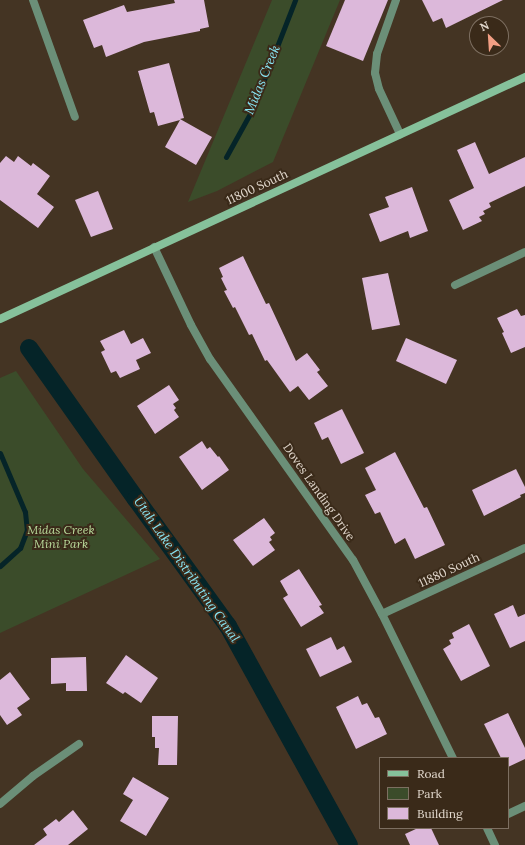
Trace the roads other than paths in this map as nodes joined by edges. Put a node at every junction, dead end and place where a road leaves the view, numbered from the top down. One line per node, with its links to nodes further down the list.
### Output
1 (33, 0): 4 (street)
2 (396, 0): 5 (street)
3 (525, 77): 5 (main road, 11800 South)
4 (75, 117)
5 (400, 134): 6 (main road, 11800 South)
6 (154, 247): 9 (main road, 11800 South); 11 (street, Doves Landing Drive)
7 (525, 252): 8 (street)
8 (455, 284)
9 (0, 320)
10 (525, 548): 11 (street, 11880 South)
11 (382, 614): 13 (street, Doves Landing Drive)
12 (79, 744): 14 (street)
13 (453, 757)
14 (0, 804)
15 (525, 806): 16 (street)
16 (509, 814)
17 (487, 829): 18 (street)
18 (495, 845)

